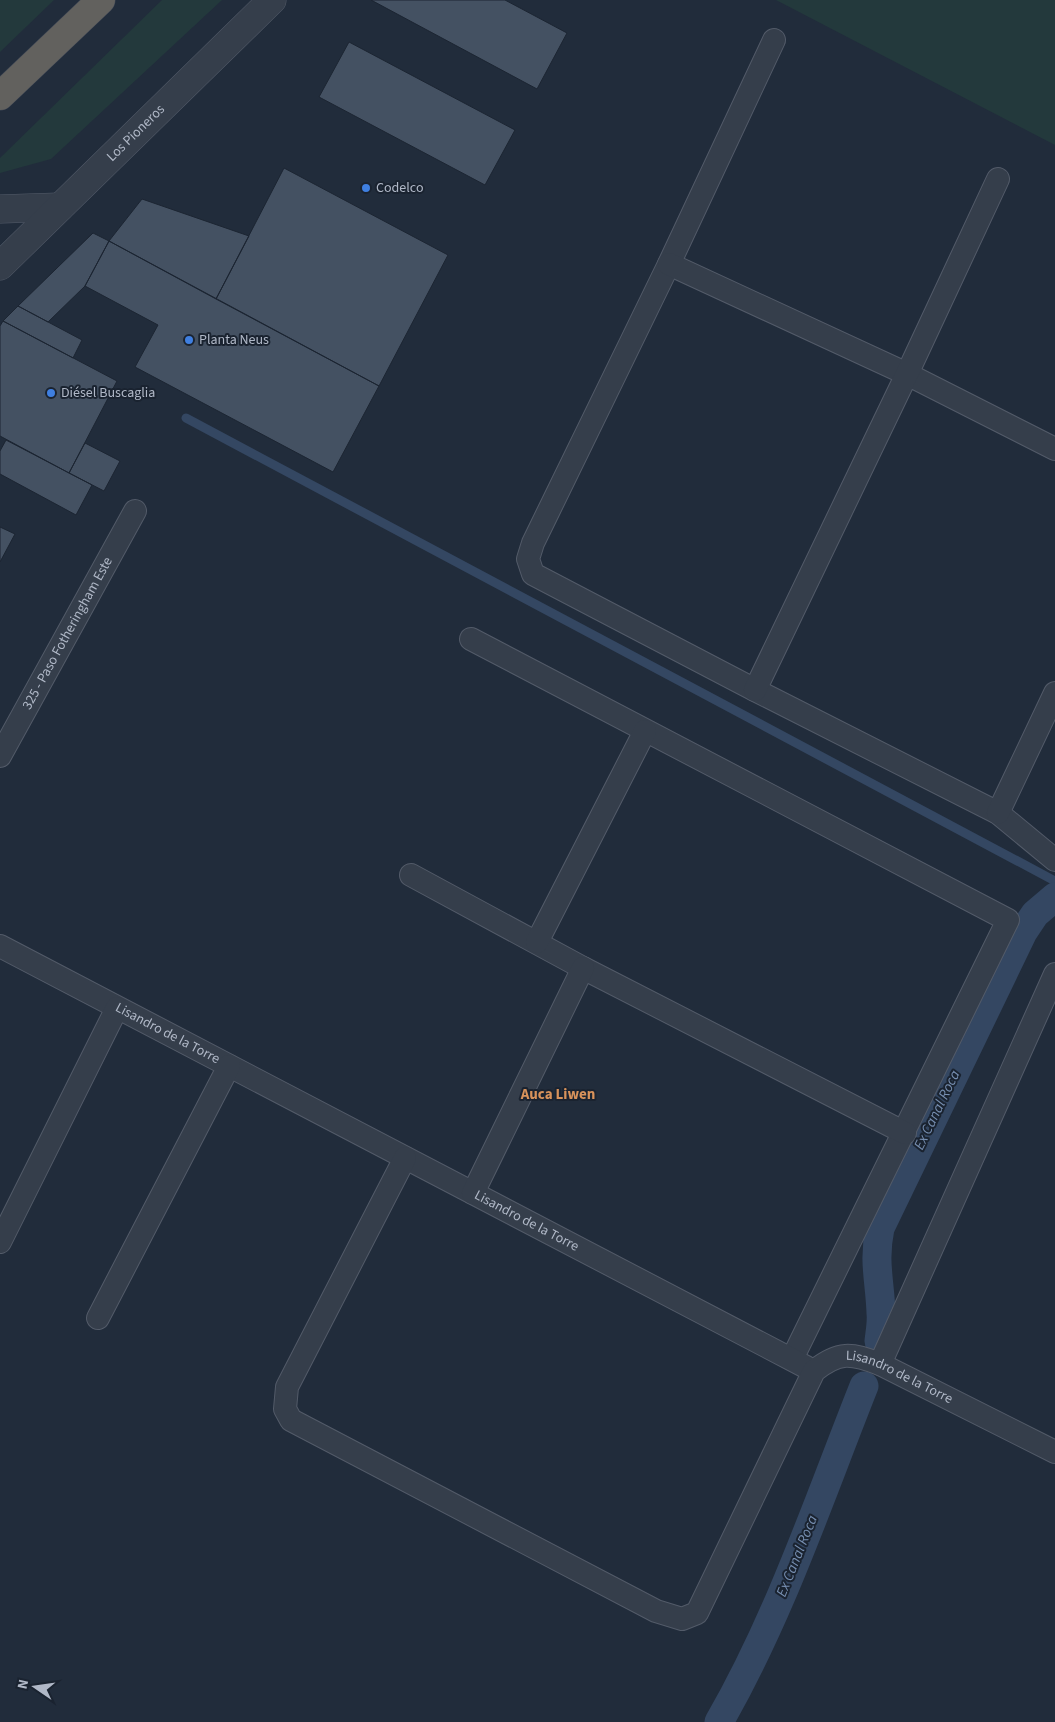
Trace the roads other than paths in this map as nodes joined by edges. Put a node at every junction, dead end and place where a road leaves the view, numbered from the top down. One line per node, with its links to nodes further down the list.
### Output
1 (101, 0): 4 (highway)
2 (272, 0): 6 (street, Los Pioneros)
3 (774, 40): 8 (street)
4 (0, 96)
5 (998, 179): 10 (street)
6 (60, 208): 7 (street); 9 (street, Los Pioneros)
7 (0, 209)
8 (669, 264): 10 (street); 14 (street)
9 (0, 266)
10 (907, 374): 11 (street); 14 (street)
11 (1055, 449)
12 (134, 511): 17 (street, 325 - Paso Fotheringham Este)
13 (471, 638): 16 (street)
14 (755, 690): 18 (street)
15 (1055, 693): 18 (street)
16 (644, 730): 21 (street); 27 (street)
17 (0, 756)
18 (998, 812): 19 (street)
19 (1055, 860)
20 (411, 875): 21 (street)
21 (537, 942): 23 (street)
22 (0, 946): 25 (street, Lisandro de la Torre)
23 (582, 968): 27 (street); 29 (street)
24 (1055, 974): 33 (street)
25 (117, 1008): 26 (street, Lisandro de la Torre); 30 (street)
26 (229, 1066): 28 (street, Lisandro de la Torre); 31 (street)
27 (905, 1133): 32 (street)
28 (405, 1158): 29 (street, Lisandro de la Torre); 34 (street)
29 (473, 1193): 32 (street, Lisandro de la Torre)
30 (0, 1242)
31 (98, 1318)
32 (792, 1359): 34 (street, Lisandro de la Torre)
33 (880, 1364): 34 (street, Lisandro de la Torre); 35 (street, Lisandro de la Torre)
34 (814, 1371)
35 (1055, 1452)

